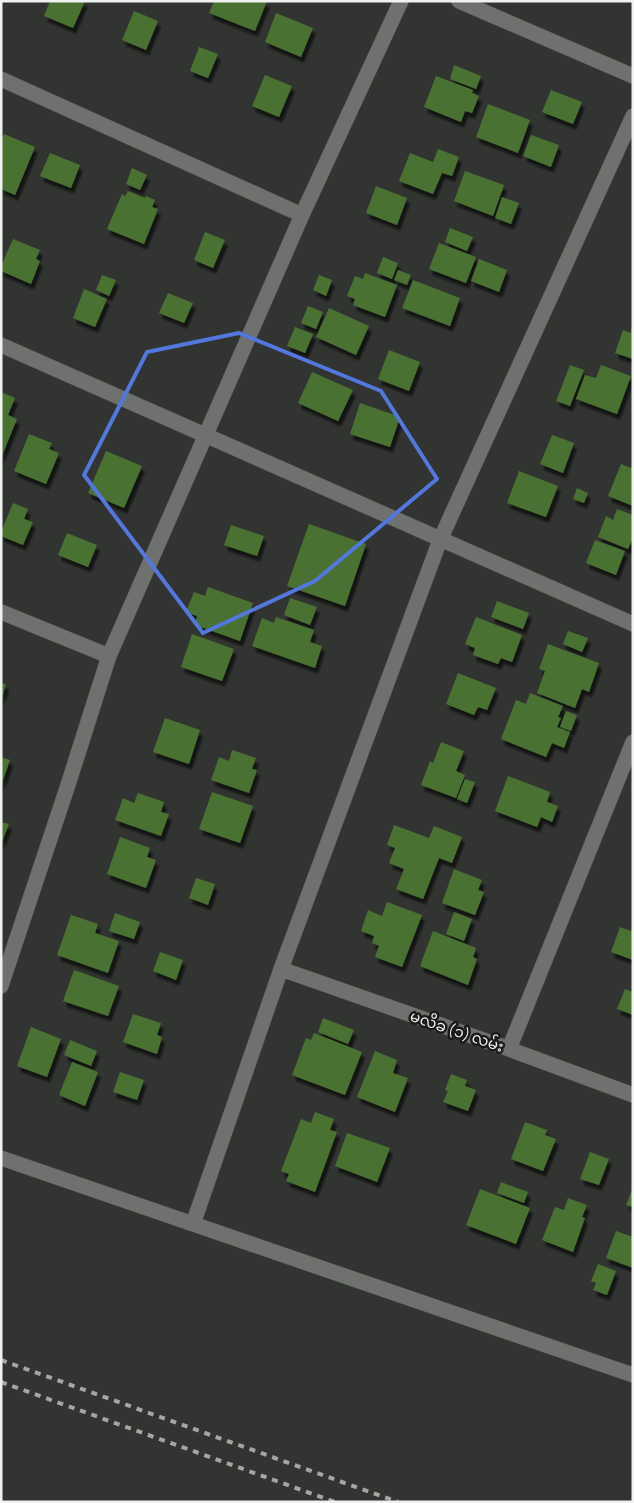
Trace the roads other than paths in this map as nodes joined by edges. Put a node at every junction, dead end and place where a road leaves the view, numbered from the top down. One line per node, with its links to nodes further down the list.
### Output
1 (401, 1): 6 (street)
2 (460, 1): 3 (street)
3 (633, 76)
4 (1, 79): 6 (street)
5 (633, 116): 9 (street)
6 (302, 215): 8 (street)
7 (1, 346): 8 (street)
8 (204, 435): 9 (street); 12 (street)
9 (440, 540): 11 (street); 14 (street)
10 (1, 612): 12 (street)
11 (633, 624)
12 (109, 656): 15 (street)
13 (633, 742): 16 (street)
14 (281, 969): 16 (street, မလိခ (၁) လမ်း); 19 (street)
15 (1, 986)
16 (509, 1049): 17 (street, မလိခ (၁) လမ်း)
17 (633, 1095)
18 (1, 1158): 19 (street)
19 (193, 1224): 20 (street)
20 (633, 1375)

